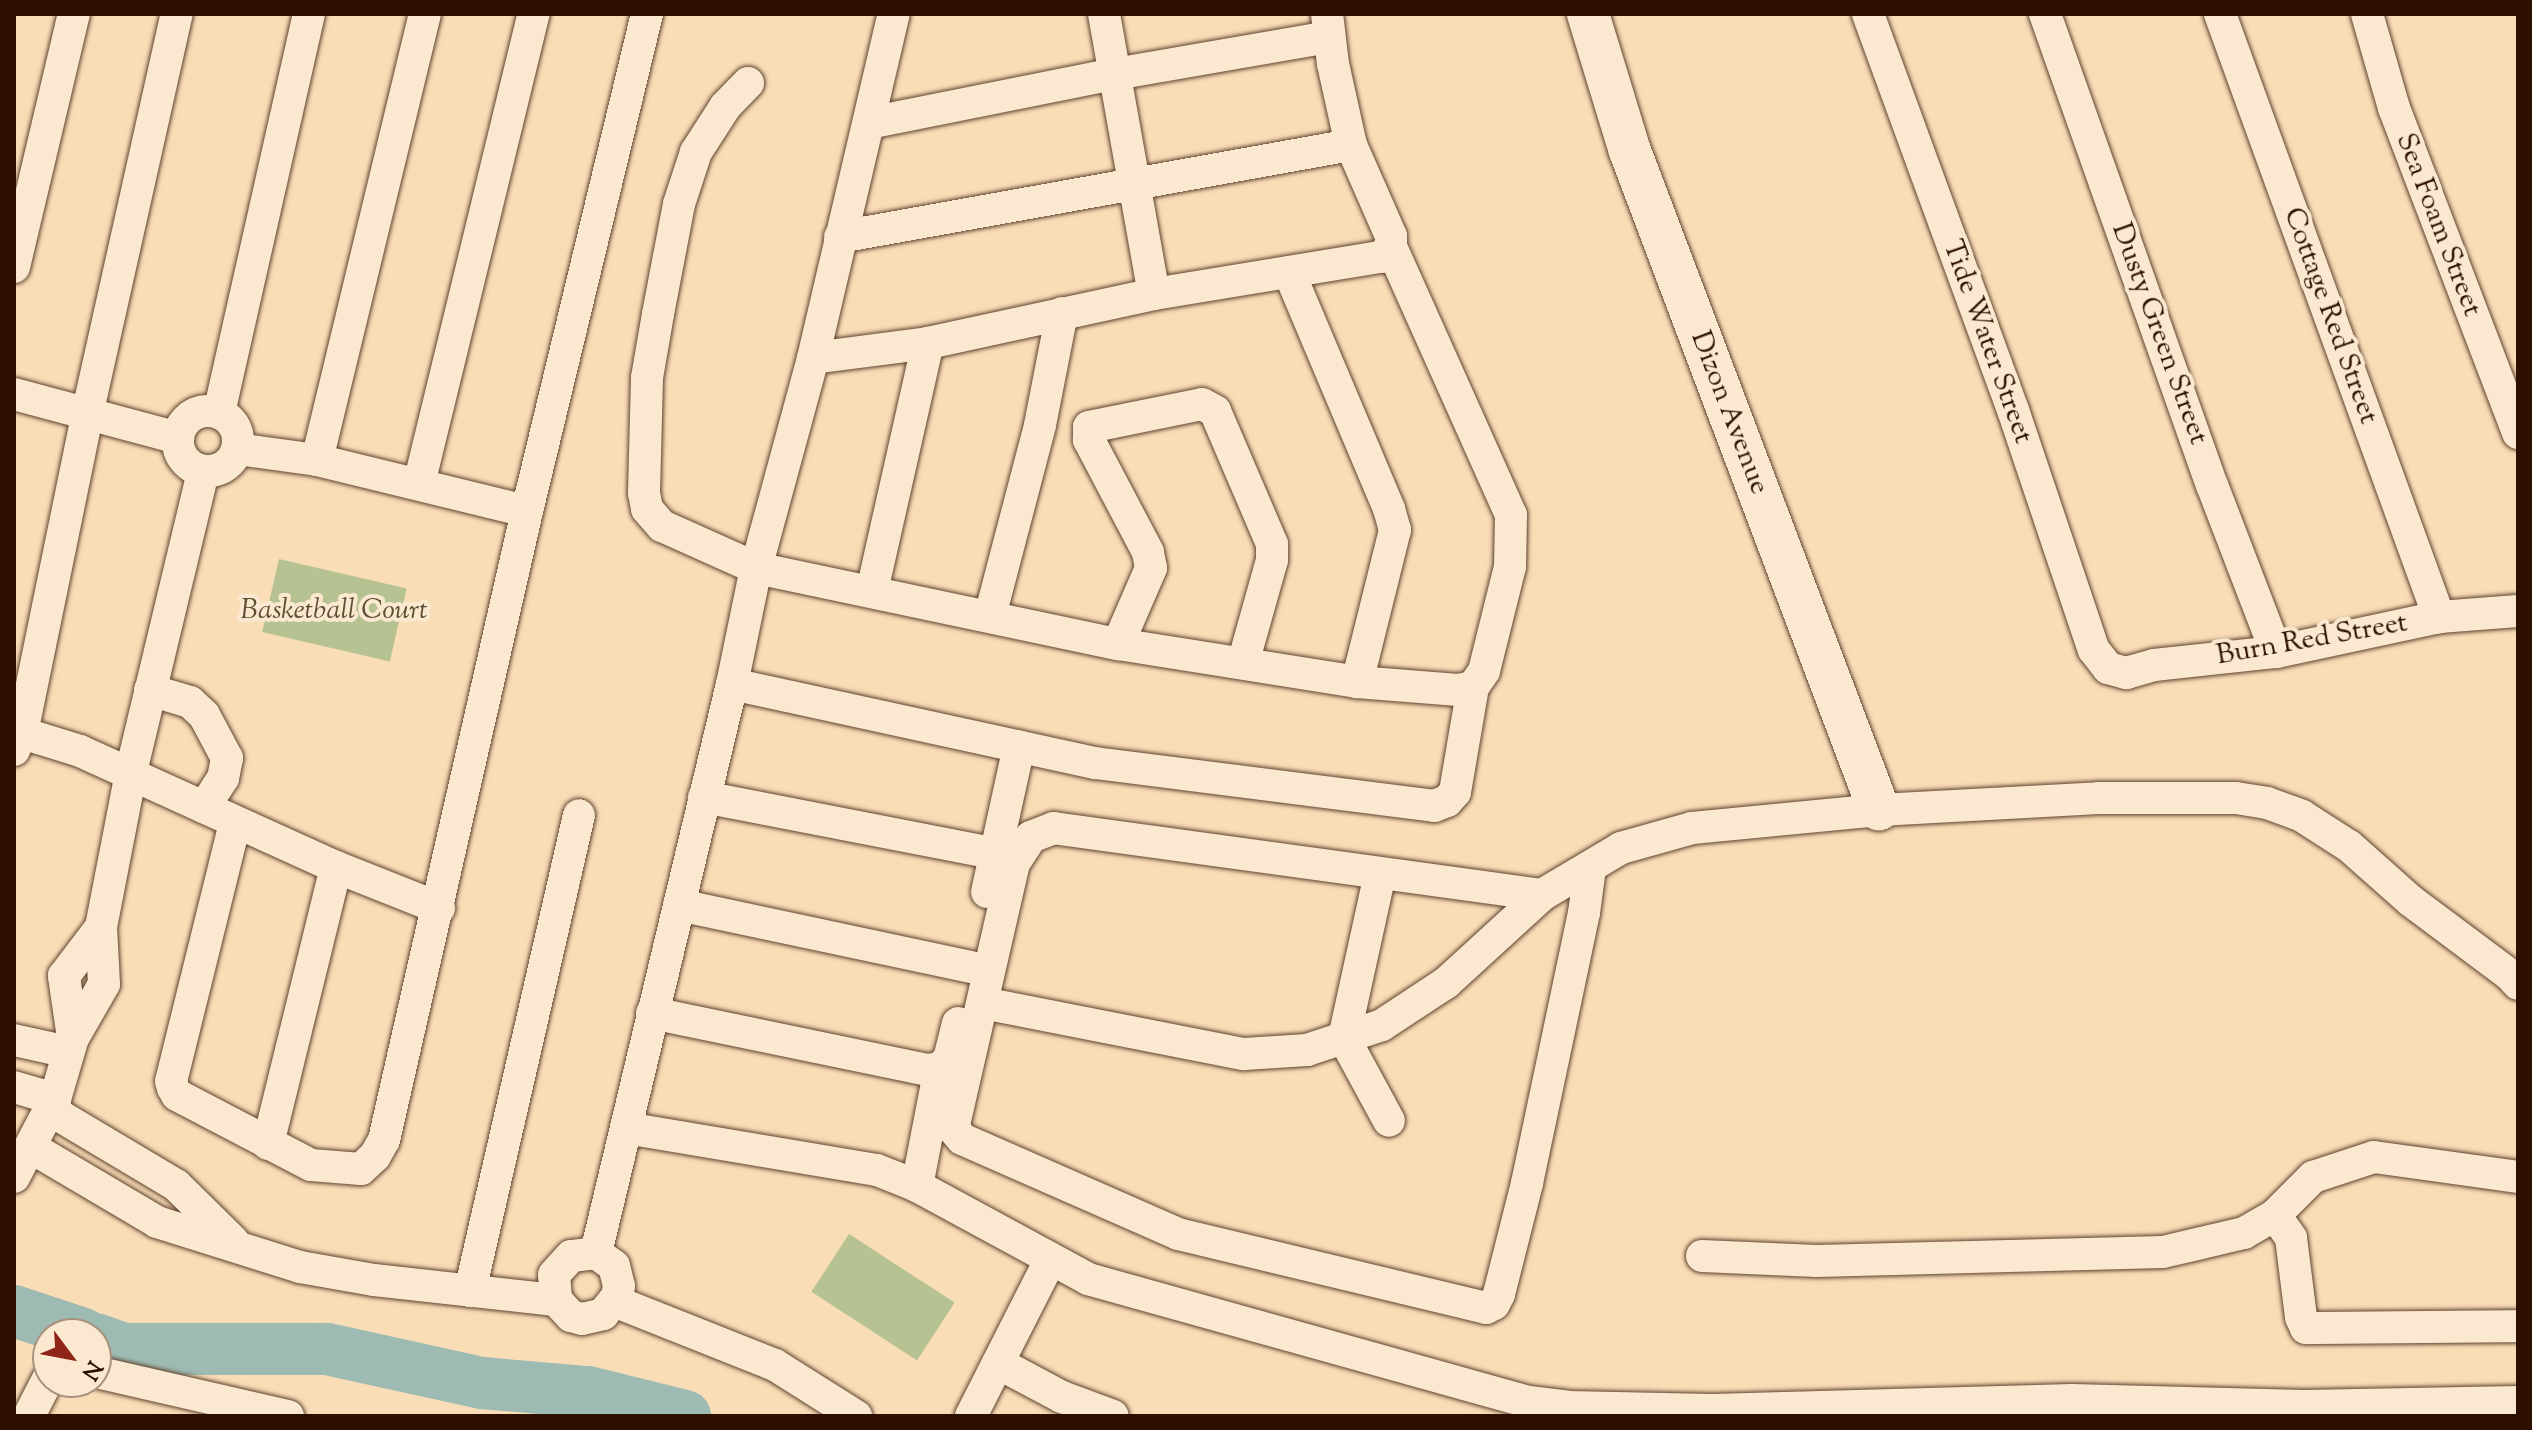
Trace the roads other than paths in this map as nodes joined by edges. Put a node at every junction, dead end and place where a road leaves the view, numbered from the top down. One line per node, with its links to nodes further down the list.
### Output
1 (74, 14): 22 (street)
2 (177, 14): 30 (street)
3 (309, 14): 29 (street)
4 (425, 14): 36 (street)
5 (534, 14): 38 (street)
6 (647, 14): 39 (street)
7 (894, 14): 17 (street)
8 (1104, 14): 15 (street)
9 (1588, 14): 58 (street, Dizon Avenue)
10 (1868, 14): 48 (street, Tide Water Street)
11 (2045, 14): 46 (street, Dusty Green Street)
12 (2220, 14): 44 (street, Cottage Red Street)
13 (2367, 14): 32 (street, Sea Foam Street)
14 (1328, 26): 15 (street); 18 (street)
15 (1115, 74): 17 (street); 19 (street)
16 (748, 83): 40 (street)
17 (869, 123): 20 (street)
18 (1351, 145): 19 (street); 21 (street)
19 (1135, 186): 20 (street); 24 (street)
20 (840, 237): 27 (street)
21 (1391, 247): 23 (street); 51 (street)
22 (14, 267)
23 (1289, 272): 24 (street); 49 (street)
24 (1154, 294): 25 (street)
25 (1062, 313): 26 (street); 31 (street)
26 (928, 343): 27 (street); 41 (street)
27 (813, 358): 40 (street)
28 (14, 394): 30 (street)
29 (219, 413): 34 (street); 35 (street)
30 (87, 415): 34 (street); 53 (street)
31 (1040, 425): 33 (street); 43 (street)
32 (2518, 433)
33 (1087, 434): 45 (street); 47 (street)
34 (178, 438): 37 (street)
35 (237, 449): 36 (street); 37 (street)
36 (317, 460): 38 (street)
37 (203, 471): 52 (street)
38 (419, 484): 39 (street)
39 (527, 511): 67 (street)
40 (756, 568): 41 (street); 50 (street)
41 (872, 591): 43 (street)
42 (2518, 611): 44 (street, Burn Red Street)
43 (990, 616): 45 (street)
44 (2439, 617): 46 (street, Burn Red Street)
45 (1118, 644): 47 (street)
46 (2276, 652): 48 (street, Burn Red Street)
47 (1243, 663): 49 (street)
48 (2108, 668)
49 (1357, 682): 51 (street)
50 (732, 684): 54 (street); 56 (street)
51 (1473, 687): 54 (street)
52 (150, 690): 55 (street); 57 (street)
53 (18, 742): 55 (street)
54 (1019, 746): 61 (street)
55 (131, 772): 57 (street); 74 (street)
56 (704, 797): 61 (street); 66 (street)
57 (204, 807): 60 (street)
58 (1879, 810): 63 (street); 69 (street)
59 (579, 815): 90 (street)
60 (235, 823): 62 (street); 80 (street)
61 (996, 854): 68 (street)
62 (336, 867): 67 (street); 80 (street)
63 (1590, 868): 65 (street); 70 (street)
64 (1380, 874): 65 (street); 70 (street); 72 (street)
65 (1542, 895): 72 (street)
66 (679, 905): 68 (street); 71 (street)
67 (439, 908): 80 (street)
68 (971, 967): 75 (street)
69 (2515, 977)
70 (983, 1003): 72 (street)
71 (652, 1013): 75 (street); 79 (street)
72 (1344, 1038): 78 (street)
73 (14, 1040): 74 (street)
74 (70, 1045): 77 (street)
75 (940, 1068): 84 (street)
76 (14, 1087): 77 (street)
77 (52, 1104): 81 (street); 86 (street)
78 (1389, 1121)
79 (626, 1128): 84 (street); 87 (street)
80 (268, 1144)
81 (32, 1148): 82 (street); 86 (street)
82 (14, 1177)
83 (2518, 1177): 85 (street)
84 (917, 1186): 89 (street)
85 (2275, 1215): 88 (street); 93 (street)
86 (238, 1246): 90 (street)
87 (596, 1253): 91 (street); 92 (street)
88 (1702, 1256)
89 (1050, 1260): 94 (street); 100 (street)
90 (470, 1291): 91 (street)
91 (556, 1300): 92 (street)
92 (614, 1301): 106 (street)
93 (2518, 1326)
94 (998, 1363): 107 (street); 108 (street)
95 (112, 1378): 98 (street)
96 (2517, 1393): 103 (street)
97 (38, 1398): 104 (street)
98 (200, 1408): 105 (street)
99 (2072, 1408): 100 (street); 101 (street)
100 (1546, 1410)
101 (2193, 1410): 102 (street)
102 (2305, 1411): 103 (street)
103 (2421, 1411)
104 (29, 1416)
105 (288, 1416)
106 (856, 1416)
107 (971, 1416)
108 (1113, 1416)

